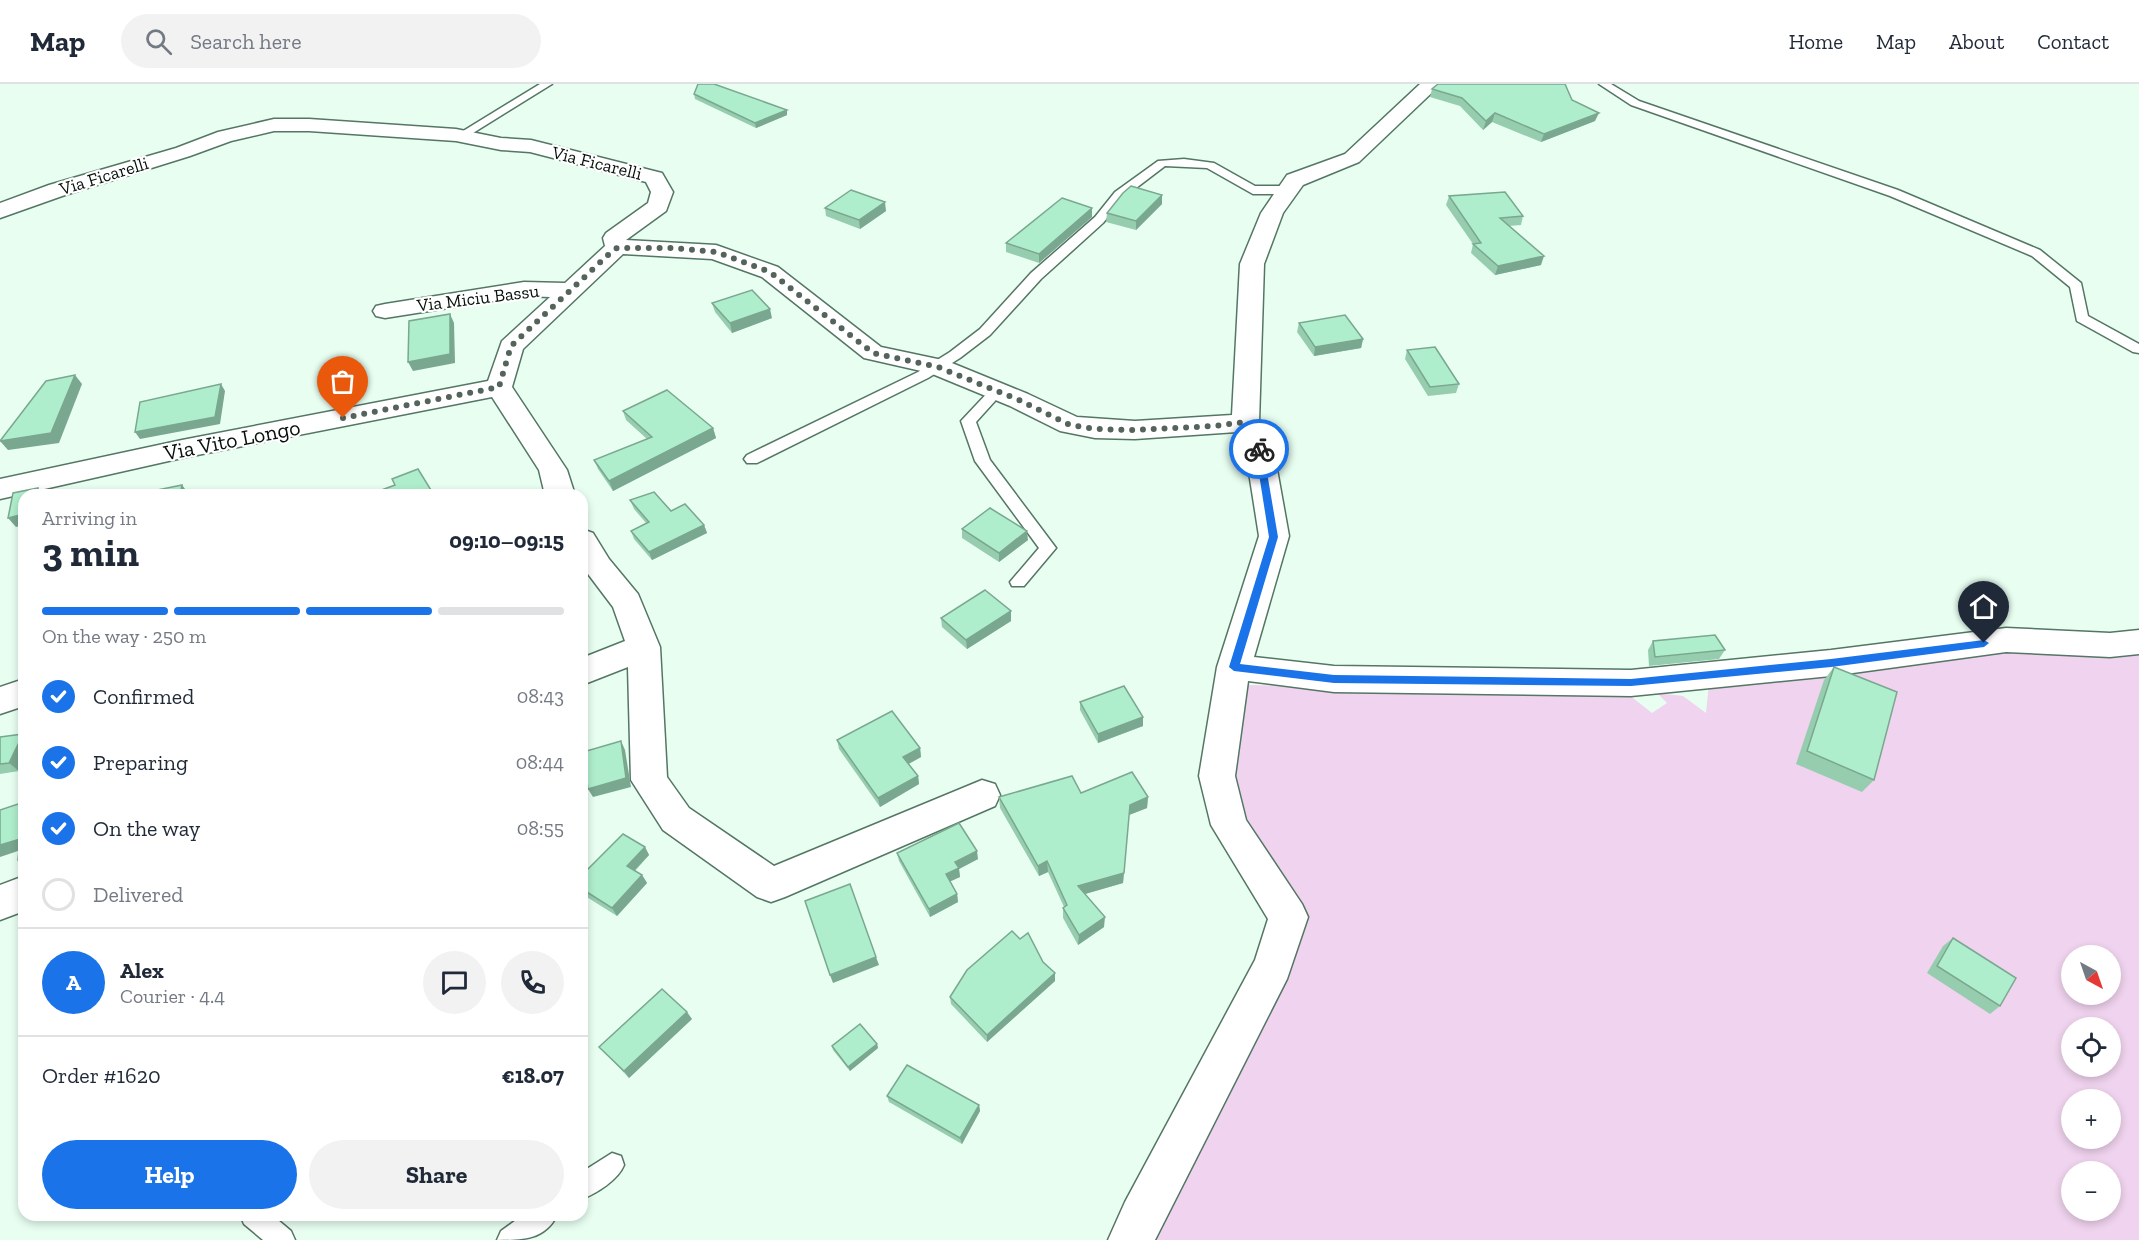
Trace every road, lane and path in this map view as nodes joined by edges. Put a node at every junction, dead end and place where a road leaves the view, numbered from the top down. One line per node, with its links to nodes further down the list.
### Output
1 (547, 84): 4 (lane)
2 (1604, 84): 10 (lane)
3 (1426, 90): 5 (street)
4 (461, 136): 6 (street, Via Ficarelli); 7 (street, Via Ficarelli)
5 (1288, 190): 11 (lane); 14 (street)
6 (0, 212)
7 (617, 248): 8 (street); 11 (street)
8 (570, 290): 9 (street, Via Miciu Bassu); 12 (street)
9 (385, 311)
10 (2138, 349)
11 (938, 367): 13 (street); 15 (lane)
12 (499, 387): 16 (street, Via Vito Longo); 17 (street)
13 (997, 391): 14 (street); 19 (lane)
14 (1245, 422): 22 (street)
15 (752, 459)
16 (0, 489)
17 (559, 489)
18 (588, 550): 21 (street)
19 (1018, 582)
20 (2139, 642): 22 (street)
21 (644, 647): 23 (street); 26 (street)
22 (1234, 667): 35 (street)
23 (588, 670)
24 (18, 694): 25 (street)
25 (0, 701)
26 (982, 795)
27 (18, 896): 28 (street)
28 (0, 903)
29 (612, 1165): 30 (lane)
30 (588, 1183)
31 (259, 1221): 33 (lane)
32 (536, 1221): 34 (lane)
33 (282, 1240)
34 (510, 1240)
35 (1131, 1240)

